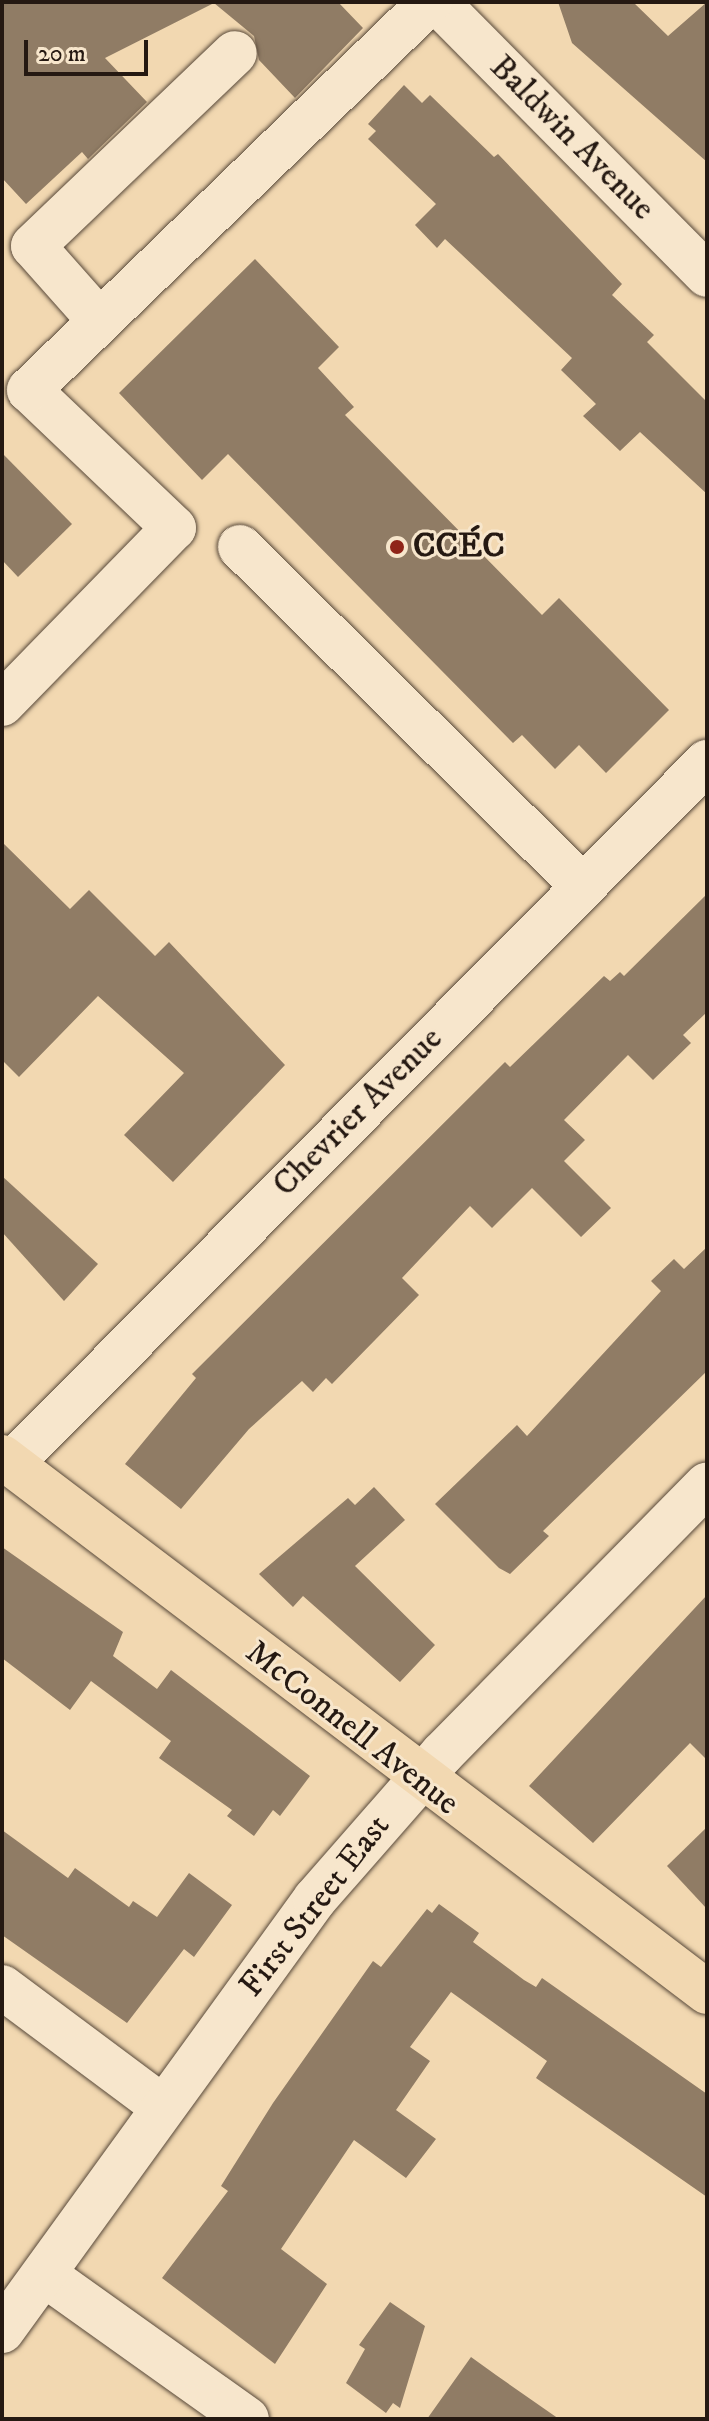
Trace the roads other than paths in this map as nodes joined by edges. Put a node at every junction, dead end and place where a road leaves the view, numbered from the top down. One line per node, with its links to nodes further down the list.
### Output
1 (430, 2): 5 (street)
2 (437, 2): 4 (street, Baldwin Avenue)
3 (235, 53): 5 (street)
4 (707, 275)
5 (97, 318): 7 (street)
6 (240, 547): 9 (street)
7 (3, 701)
8 (707, 762): 9 (street, Chevrier Avenue)
9 (583, 887): 10 (street, Chevrier Avenue)
10 (6, 1461): 12 (main road, McConnell Avenue)
11 (707, 1484): 12 (street, First Street East)
12 (419, 1778): 14 (main road, McConnell Avenue); 15 (street, First Street East)
13 (2, 1987): 15 (street)
14 (707, 1992)
15 (163, 2107): 16 (street, First Street East)
16 (45, 2275): 17 (street, First Street East); 18 (street)
17 (2, 2331)
18 (247, 2419)

